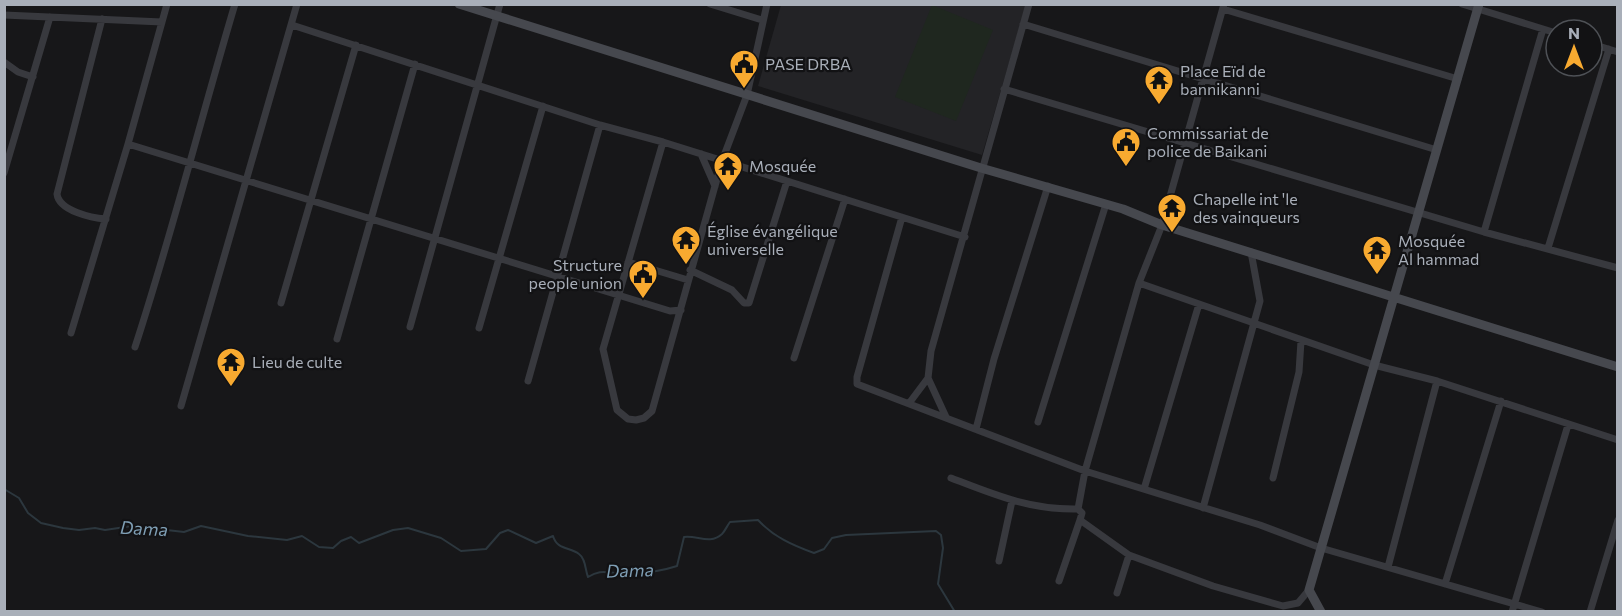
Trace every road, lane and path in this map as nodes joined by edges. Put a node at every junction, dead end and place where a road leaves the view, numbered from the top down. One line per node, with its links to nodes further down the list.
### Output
1 (166, 4): 17 (street)
2 (235, 4): 41 (street)
3 (297, 4): 19 (street)
4 (459, 4): 14 (street)
5 (500, 4): 14 (street)
6 (710, 4): 16 (street)
7 (767, 4): 16 (street)
8 (1029, 4): 18 (street)
9 (1462, 4): 11 (street)
10 (1223, 7): 28 (street); 29 (street)
11 (1478, 7): 20 (street); 29 (street)
12 (4, 15): 13 (street)
13 (50, 17): 15 (street); 27 (street)
14 (497, 17): 30 (street); 32 (street)
15 (102, 19): 17 (street); 53 (street)
16 (762, 20): 32 (street)
17 (162, 22): 37 (street)
18 (1023, 24): 28 (street); 31 (street)
19 (292, 25): 21 (street); 44 (street)
20 (1543, 29): 56 (street)
21 (356, 45): 26 (street); 49 (street)
22 (1604, 48): 23 (street)
23 (1609, 49): 24 (street); 59 (street)
24 (1617, 52)
25 (4, 62): 27 (street)
26 (415, 64): 30 (street); 54 (street)
27 (33, 77): 43 (street)
28 (1202, 78): 36 (street); 38 (street)
29 (1458, 79): 38 (street)
30 (479, 86): 33 (street); 58 (street)
31 (1004, 89): 36 (street); 42 (street)
32 (747, 95): 40 (street); 42 (street)
33 (543, 106): 34 (street); 61 (street)
34 (600, 125): 35 (street); 65 (street)
35 (663, 142): 39 (street); 62 (street)
36 (1185, 143): 51 (street); 55 (street)
37 (128, 144): 41 (street); 53 (street)
38 (1437, 150): 51 (street)
39 (701, 154): 40 (street); 46 (street)
40 (722, 160): 45 (street); 46 (street)
41 (188, 164): 44 (street); 79 (street)
42 (981, 168): 47 (street); 57 (street)
43 (4, 173)
44 (246, 180): 49 (street); 88 (street)
45 (787, 181): 48 (street); 64 (street)
46 (715, 186): 64 (street)
47 (1047, 186): 50 (street); 92 (street)
48 (845, 199): 52 (street); 80 (street)
49 (311, 201): 54 (street); 70 (street)
50 (1106, 204): 55 (street); 90 (street)
51 (1419, 213): 56 (street); 69 (street)
52 (902, 217): 57 (street); 87 (street)
53 (106, 219): 76 (street)
54 (371, 219): 58 (street); 77 (street)
55 (1162, 225): 60 (street); 67 (street)
56 (1484, 232): 59 (street)
57 (965, 237): 83 (street)
58 (435, 239): 61 (street); 74 (street)
59 (1548, 248): 63 (street)
60 (1251, 252): 69 (street); 73 (street)
61 (499, 258): 65 (street); 75 (street)
62 (628, 262): 66 (street); 68 (street)
63 (1617, 266)
64 (690, 270): 66 (street)
65 (559, 278): 68 (street); 84 (street)
66 (688, 280): 72 (street)
67 (1139, 283): 71 (street); 94 (street)
68 (618, 295): 72 (street); 72 (street)
69 (1395, 297): 81 (street); 82 (street)
70 (281, 303)
71 (1199, 304): 73 (street); 97 (street)
72 (681, 310)
73 (1254, 323): 78 (street); 99 (street)
74 (410, 327)
75 (479, 328)
76 (71, 333)
77 (337, 339)
78 (1301, 341): 81 (street); 96 (street)
79 (135, 347)
80 (794, 358)
81 (1374, 365): 85 (street); 103 (street)
82 (1617, 367)
83 (928, 378): 87 (street); 89 (street)
84 (528, 381)
85 (1437, 381): 86 (street); 106 (street)
86 (1501, 401): 91 (street); 108 (street)
87 (910, 402): 89 (street)
88 (181, 406)
89 (946, 417): 92 (street)
90 (1038, 422)
91 (1568, 425): 93 (street); 111 (street)
92 (976, 429): 94 (street)
93 (1617, 440)
94 (1085, 471): 97 (street); 100 (street)
95 (951, 478): 98 (street)
96 (1273, 478)
97 (1144, 489): 99 (street)
98 (1012, 501): 100 (street); 105 (street)
99 (1203, 508): 103 (street)
100 (1078, 509): 101 (street)
101 (1080, 520): 104 (street); 107 (street)
102 (1617, 520): 115 (street)
103 (1321, 548): 106 (street); 109 (street)
104 (1129, 555): 109 (street); 110 (street)
105 (999, 561)
106 (1388, 567): 108 (street)
107 (1059, 581)
108 (1445, 584): 111 (street)
109 (1310, 590): 112 (street)
110 (1117, 592)
111 (1515, 603): 113 (street); 114 (street)
112 (1321, 612)
113 (1512, 612)
114 (1542, 612)
115 (1590, 612)

